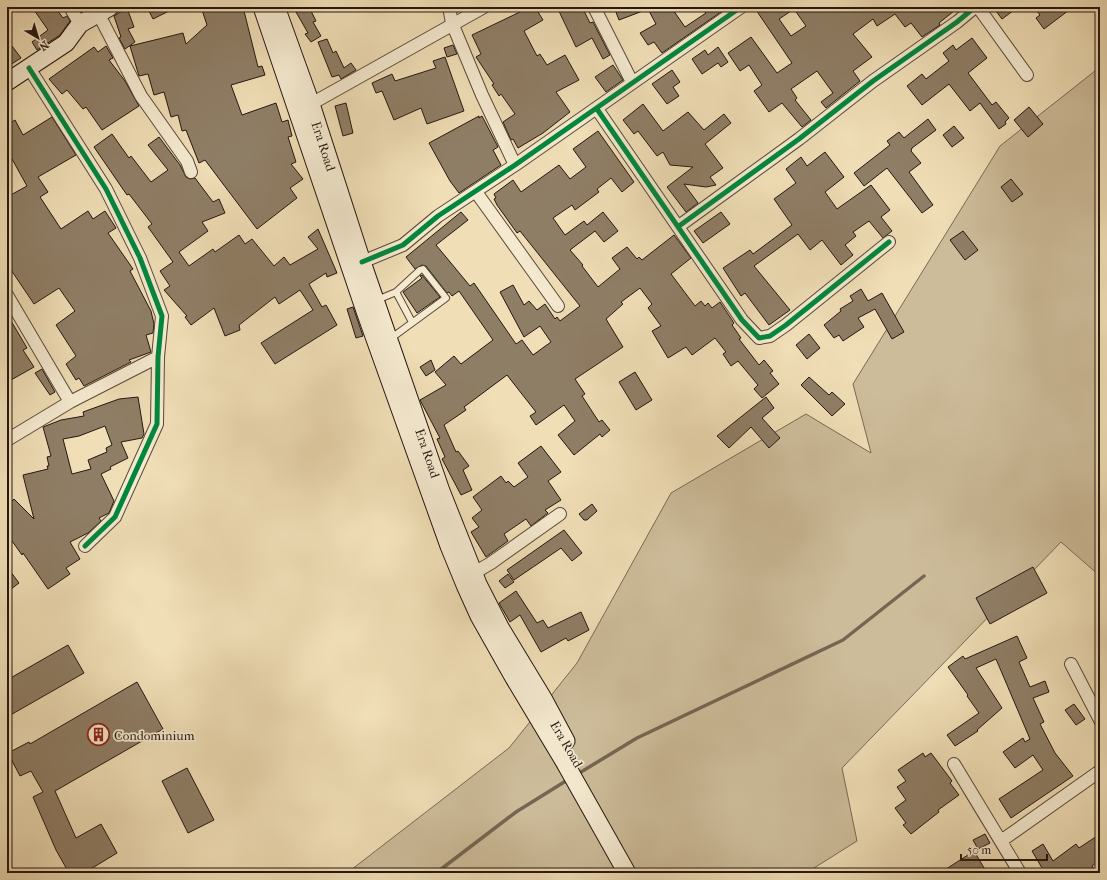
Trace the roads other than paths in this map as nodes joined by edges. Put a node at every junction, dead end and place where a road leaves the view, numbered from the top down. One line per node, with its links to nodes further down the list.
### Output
1 (70, 7): 11 (street)
2 (262, 7): 38 (main road)
3 (276, 7): 16 (main road, Era Road)
4 (449, 7): 10 (street)
5 (484, 7): 10 (street)
6 (594, 7): 15 (street)
7 (741, 7): 15 (street)
8 (976, 7): 13 (street); 21 (street)
9 (104, 10): 11 (main road); 19 (street)
10 (452, 23): 16 (street); 18 (street)
11 (80, 24): 12 (main road)
12 (29, 68): 14 (main road); 30 (street)
13 (1027, 75)
14 (7, 82)
15 (632, 82): 17 (street)
16 (311, 104): 23 (main road, Era Road)
17 (597, 109): 18 (street); 21 (street)
18 (515, 165): 20 (street)
19 (191, 172)
20 (476, 192): 23 (street); 27 (street)
21 (679, 226): 22 (street)
22 (889, 242)
23 (362, 262): 26 (main road, Era Road)
24 (396, 292): 26 (lane); 28 (lane); 28 (lane)
25 (7, 295): 31 (street)
26 (376, 301): 29 (main road, Era Road)
27 (558, 306)
28 (412, 322): 29 (lane)
29 (389, 340): 35 (main road, Era Road)
30 (158, 357): 31 (street); 34 (street)
31 (70, 402): 32 (street)
32 (7, 440)
33 (560, 514): 35 (street)
34 (85, 546)
35 (474, 573): 38 (main road, Era Road)
36 (1071, 664): 37 (street)
37 (1100, 720)
38 (570, 760): 41 (main road, Era Road)
39 (954, 764): 42 (street)
40 (1100, 771): 42 (street)
41 (583, 782): 43 (main road); 44 (main road, Era Road)
42 (1001, 841): 45 (street)
43 (627, 873)
44 (638, 873)
45 (1020, 873)

